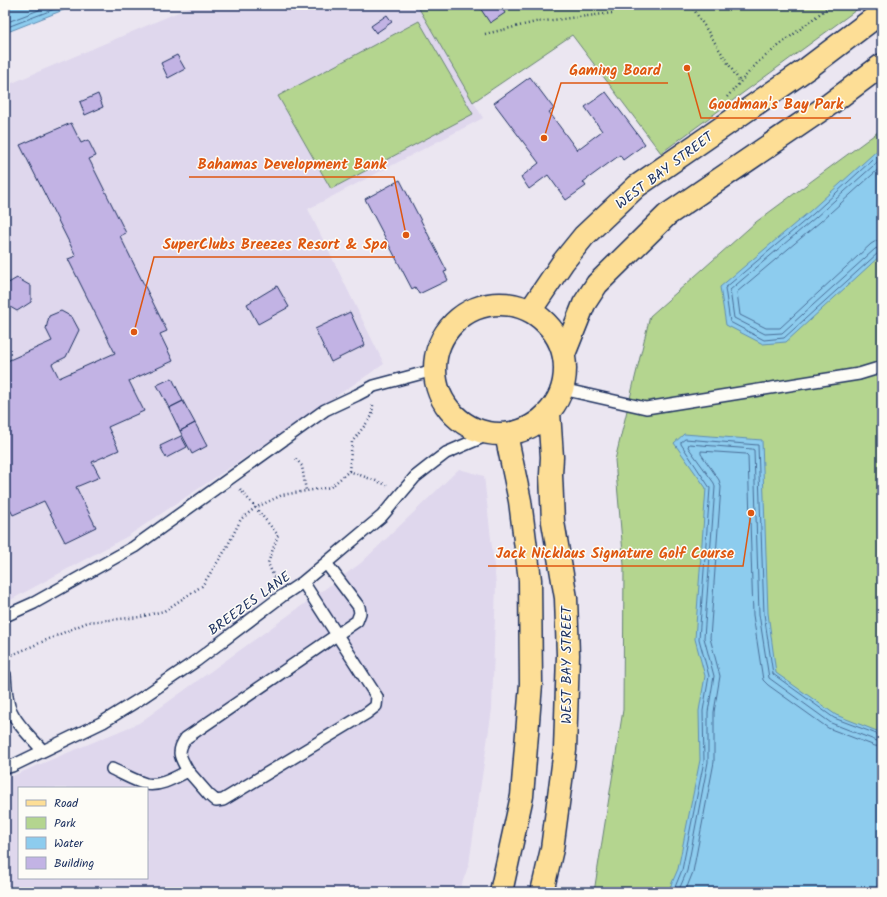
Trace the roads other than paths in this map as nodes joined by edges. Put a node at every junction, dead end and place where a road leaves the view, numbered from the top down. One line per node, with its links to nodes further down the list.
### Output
1 (882, 12): 3 (main road, WEST BAY STREET)
2 (882, 65): 4 (main road)
3 (530, 311): 4 (main road); 6 (main road)
4 (564, 354): 7 (main road)
5 (882, 367): 7 (lane)
6 (434, 370): 9 (main road); 12 (lane)
7 (562, 389): 8 (main road)
8 (549, 412): 9 (main road); 20 (main road, WEST BAY STREET)
9 (498, 434): 10 (lane, BREEZES LANE); 19 (main road)
10 (326, 563): 11 (lane, BREEZES LANE); 13 (lane)
11 (303, 582): 13 (lane); 15 (lane, BREEZES LANE)
12 (5, 616)
13 (337, 635): 18 (lane); 18 (lane)
14 (5, 675): 15 (lane)
15 (44, 751): 16 (lane, BREEZES LANE)
16 (5, 768)
17 (112, 769): 18 (lane)
18 (188, 771)
19 (501, 892)
20 (542, 892)

